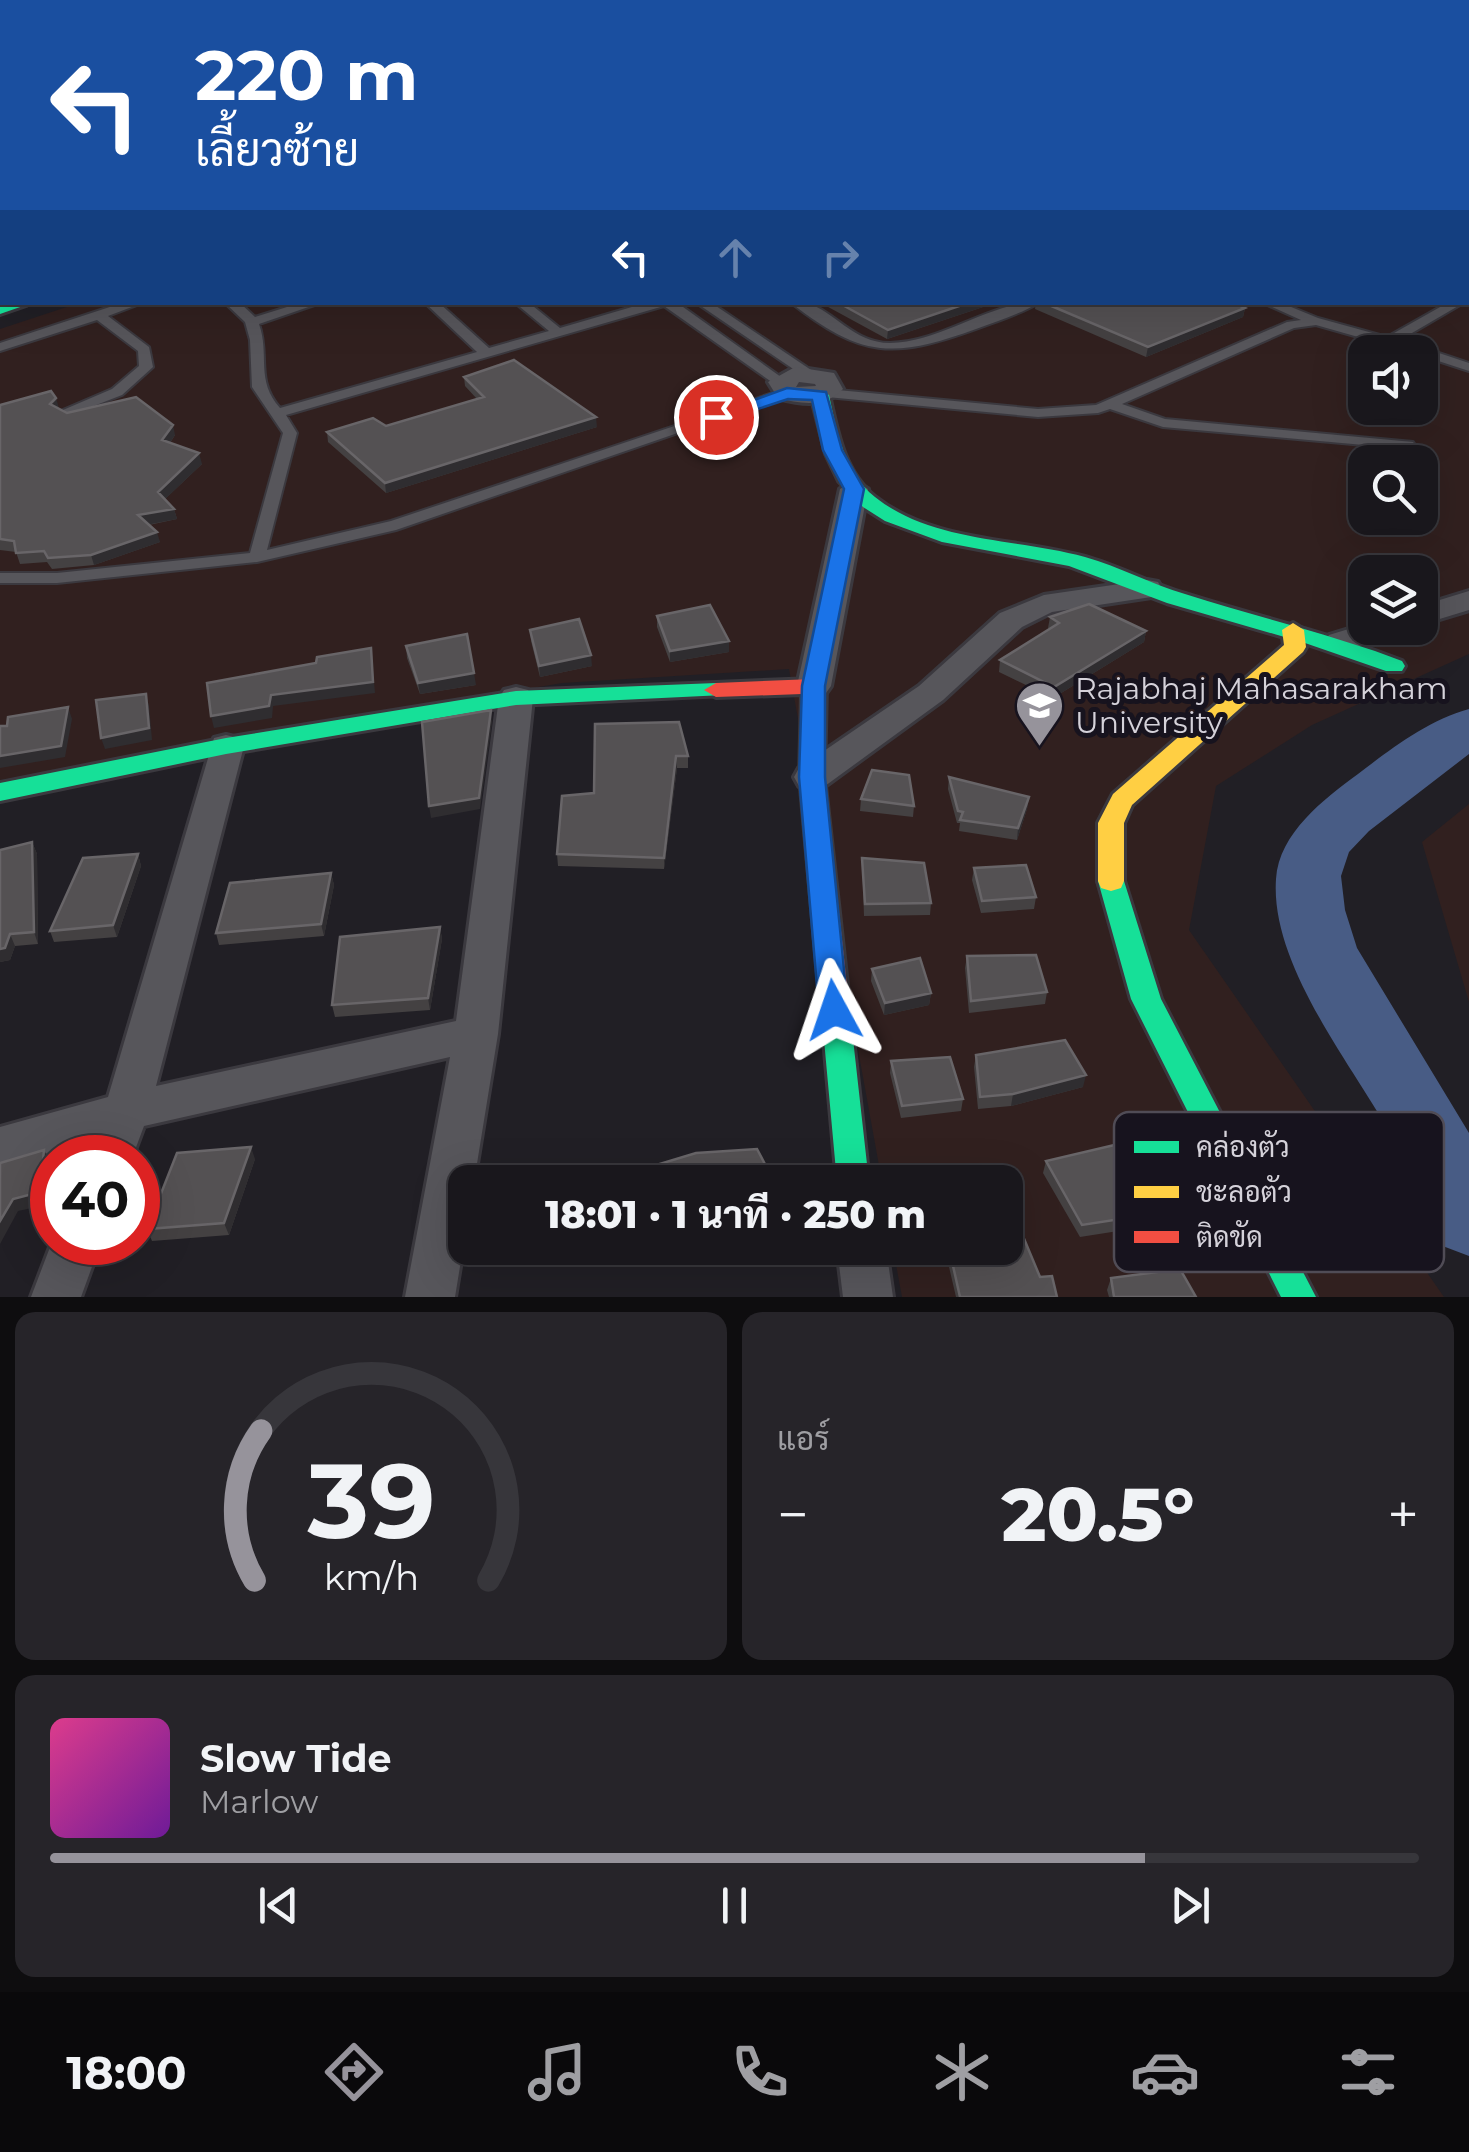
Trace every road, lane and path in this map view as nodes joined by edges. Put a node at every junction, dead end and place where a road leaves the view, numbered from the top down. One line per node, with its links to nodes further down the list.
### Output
1 (130, 305): 14 (lane)
2 (234, 305): 17 (lane)
3 (308, 305): 17 (lane)
4 (433, 305): 22 (lane)
5 (524, 305): 18 (lane)
6 (606, 305): 15 (lane)
7 (655, 305): 15 (lane)
8 (669, 305): 26 (lane)
9 (705, 305): 25 (lane)
10 (801, 305): 11 (lane)
11 (1025, 305)
12 (1276, 305): 16 (lane)
13 (1454, 305): 20 (lane)
14 (99, 315): 21 (lane); 28 (lane)
15 (620, 315): 18 (lane)
16 (1316, 321): 19 (lane); 27 (lane)
17 (254, 322): 29 (lane)
18 (560, 333): 22 (lane)
19 (1365, 335)
20 (1401, 335)
21 (0, 347)
22 (487, 354): 29 (lane)
23 (1438, 357): 24 (lane)
24 (1469, 367)
25 (819, 387): 26 (street); 27 (lane); 31 (street)
26 (784, 388): 32 (lane)
27 (1110, 404): 30 (lane)
28 (63, 413)
29 (279, 413): 32 (lane)
30 (1408, 445)
31 (854, 489): 34 (street); 41 (street)
32 (257, 558): 33 (lane)
33 (0, 578)
34 (1147, 589): 37 (street); 44 (street)
35 (1469, 600): 36 (street)
36 (1438, 610)
37 (1293, 630): 39 (street); 48 (street)
38 (1348, 640): 39 (street)
39 (1340, 642): 40 (street)
40 (1394, 666)
41 (814, 686): 42 (street); 44 (street)
42 (516, 698): 43 (street); 46 (street)
43 (226, 746): 45 (street); 47 (street)
44 (812, 777): 51 (street)
45 (0, 792)
46 (476, 1034): 47 (street); 56 (street)
47 (127, 1111): 49 (street); 50 (street)
48 (1204, 1112)
49 (118, 1135)
50 (0, 1146)
51 (851, 1165)
52 (68, 1265): 55 (street)
53 (864, 1265): 57 (street)
54 (1286, 1272): 58 (street)
55 (56, 1297)
56 (430, 1297)
57 (868, 1297)
58 (1299, 1297)

